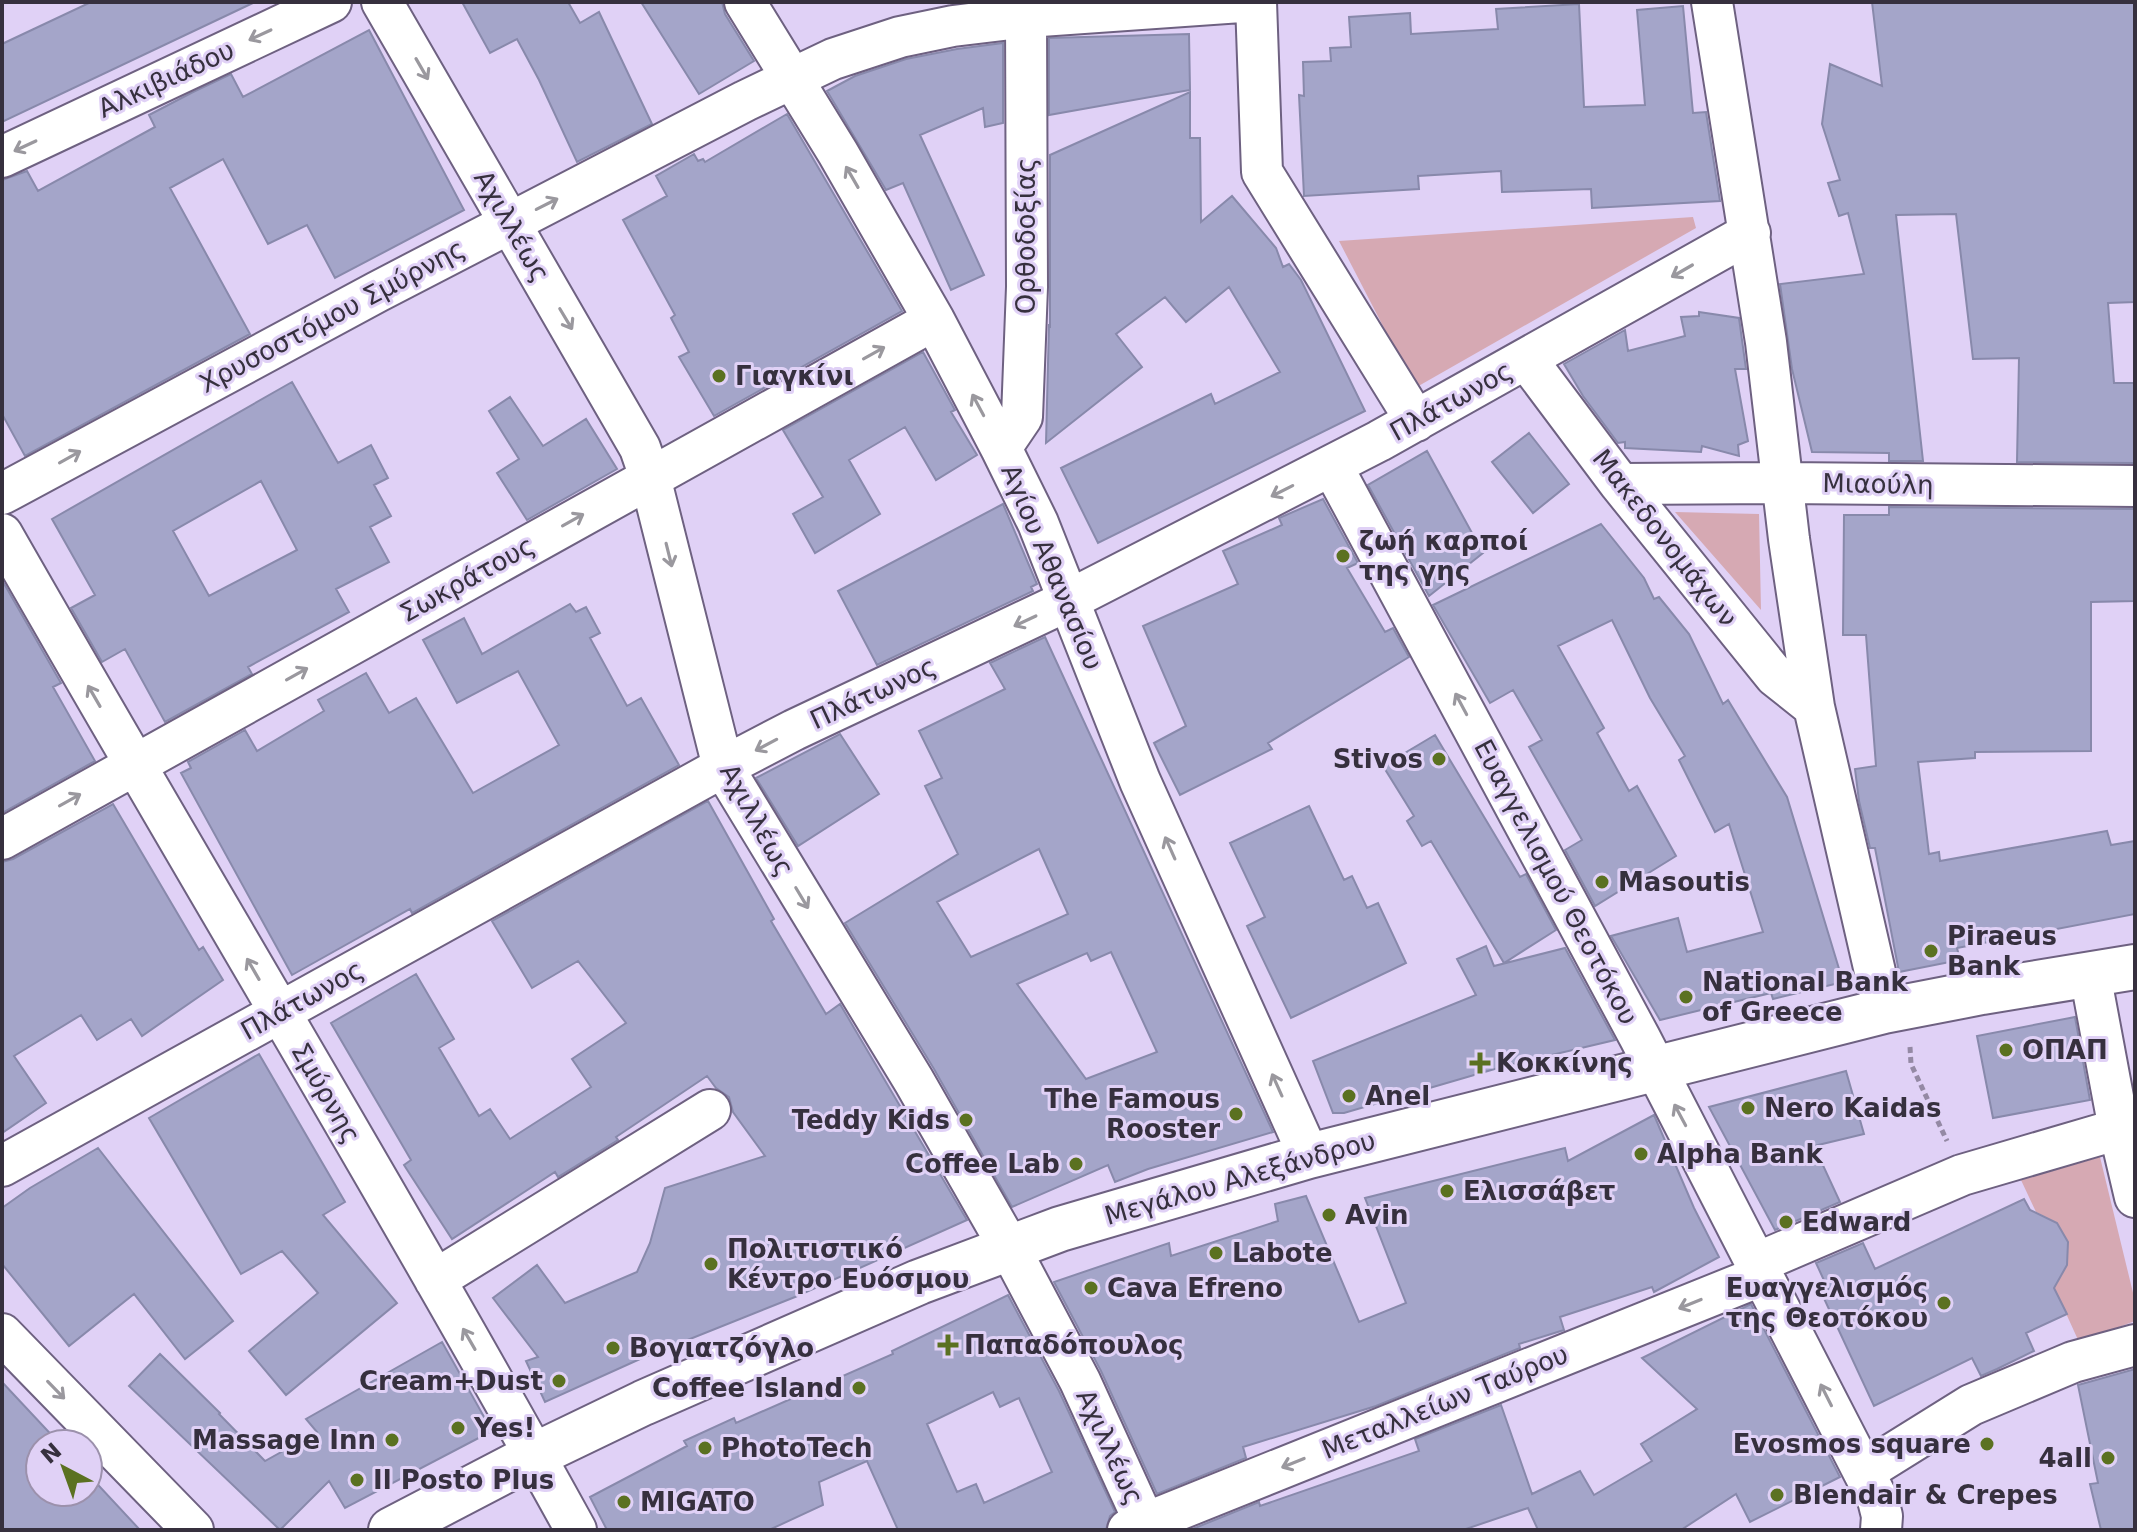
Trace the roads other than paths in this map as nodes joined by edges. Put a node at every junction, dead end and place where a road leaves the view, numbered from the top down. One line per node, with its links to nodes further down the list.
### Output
1 (331, 2): 9 (street, Αλκιβιάδου, one-way to 9)
2 (382, 2): 10 (street, Αχιλλέως, one-way to 10)
3 (745, 2): 8 (street, Αγίου Αθανασίου)
4 (1241, 2): 7 (street, Χρυσοστόμου Σμύρνης)
5 (1256, 2): 14 (street)
6 (1712, 2): 11 (street)
7 (1026, 17): 8 (street, Χρυσοστόμου Σμύρνης); 15 (street, Ορθοδοξίας)
8 (793, 77): 10 (street, Χρυσοστόμου Σμύρνης, one-way to 8); 12 (street, Αγίου Αθανασίου, one-way to 8)
9 (2, 157)
10 (509, 224): 17 (street, Αχιλλέως, one-way to 17); 21 (street, Χρυσοστόμου Σμύρνης, one-way to 10)
11 (1750, 233): 13 (street, Πλάτωνος, one-way to 13); 18 (street)
12 (934, 320): 15 (street, Αγίου Αθανασίου, one-way to 12); 17 (street, Σωκράτους, one-way to 12)
13 (1527, 360): 14 (street, Πλάτωνος); 19 (street, Μακεδονομάχων)
14 (1416, 421): 16 (street, Πλάτωνος)
15 (1001, 448): 23 (street, Αγίου Αθανασίου)
16 (1332, 466): 23 (street, Πλάτωνος, one-way to 23); 32 (street, Ευαγγελισμού Θεοτόκου, one-way to 16)
17 (650, 477): 25 (street, Σωκράτους, one-way to 17); 26 (street, Αχιλλέως, one-way to 26)
18 (1783, 483): 19 (street, Μιαούλη); 20 (street, Μιαούλη); 24 (street)
19 (1620, 484): 24 (street, Μακεδονομάχων)
20 (2135, 486)
21 (2, 494)
22 (2, 534): 25 (street, Σμύρνης, one-way to 22)
23 (1069, 600): 26 (street, Πλάτωνος, one-way to 26); 35 (street, Αγίου Αθανασίου, one-way to 23)
24 (1814, 707): 30 (street)
25 (134, 765): 27 (street, Σωκράτους, one-way to 25); 31 (street, Σμύρνης, one-way to 25)
26 (723, 767): 31 (street, Πλάτωνος); 38 (street, Αχιλλέως, one-way to 38)
27 (2, 839)
28 (2135, 967): 29 (main road, Μεγάλου Αλεξάνδρου)
29 (2090, 974): 30 (main road, Μεγάλου Αλεξάνδρου); 34 (street)
30 (1895, 1009): 32 (main road, Μεγάλου Αλεξάνδρου)
31 (279, 1012): 36 (street, Πλάτωνος); 40 (street, Σμύρνης)
32 (1656, 1069): 35 (main road, Μεγάλου Αλεξάνδρου); 39 (street, Ευαγγελισμού Θεοτόκου, one-way to 32)
33 (710, 1110): 40 (street)
34 (2119, 1129): 37 (street); 39 (street, Μεταλλείων Ταύρου)
35 (1309, 1156): 38 (main road, Μεγάλου Αλεξάνδρου)
36 (2, 1166)
37 (2135, 1197)
38 (1009, 1247): 43 (main road, Μεγάλου Αλεξάνδρου); 46 (street, Αχιλλέως)
39 (1760, 1269): 44 (street, Ευαγγελισμού Θεοτόκου, one-way to 39); 46 (street, Μεταλλείων Ταύρου, one-way to 46)
40 (435, 1280): 43 (street, Σμύρνης, one-way to 40)
41 (2, 1334): 47 (street, one-way to 47)
42 (2135, 1345): 44 (street)
43 (535, 1455): 48 (main road, Μεγάλου Αλεξάνδρου); 49 (street, Σμύρνης)
44 (1865, 1471): 45 (street, Ευαγγελισμού Θεοτόκου)
45 (1882, 1523)
46 (1140, 1528)
47 (193, 1530)
48 (391, 1530)
49 (576, 1530)

